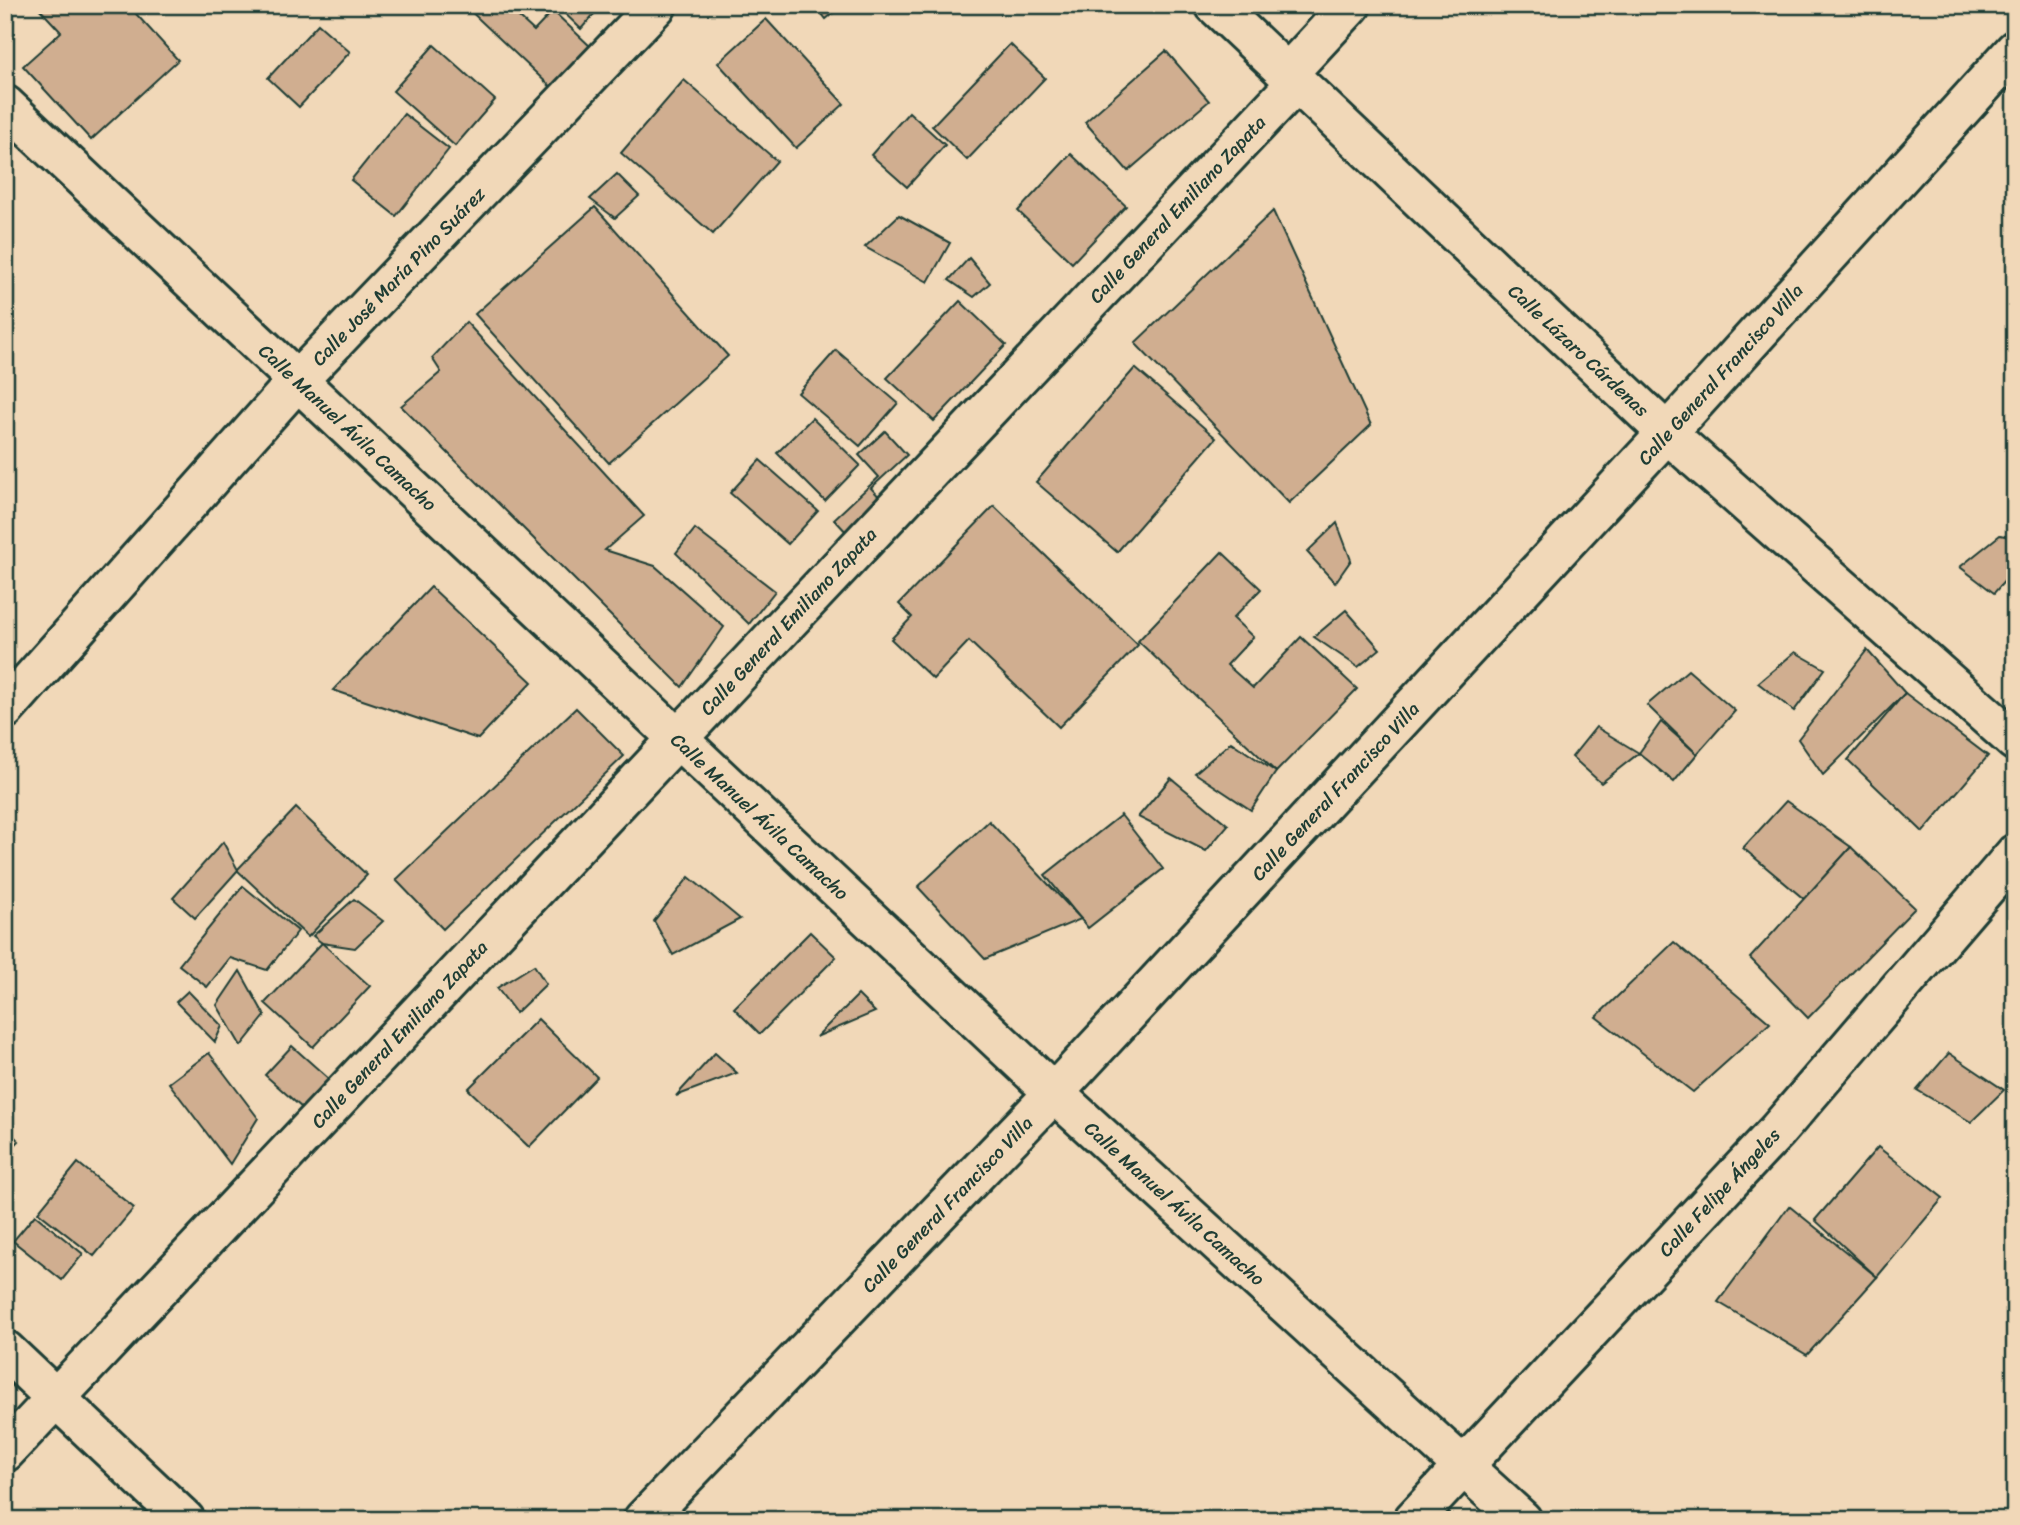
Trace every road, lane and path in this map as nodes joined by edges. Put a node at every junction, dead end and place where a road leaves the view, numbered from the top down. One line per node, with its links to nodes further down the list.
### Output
1 (657, 5): 7 (street, Calle José María Pino Suárez)
2 (1215, 5): 5 (street, Calle Lázaro Cárdenas)
3 (1351, 5): 5 (street)
4 (2015, 50): 8 (street, Calle General Francisco Villa)
5 (1287, 74): 8 (street, Calle Lázaro Cárdenas); 10 (street, Calle General Emiliano Zapata)
6 (5, 105): 7 (street, Calle Manuel Ávila Camacho)
7 (298, 380): 9 (street, Calle José María Pino Suárez); 10 (street, Calle Manuel Ávila Camacho)
8 (1667, 433): 11 (street, Calle Lázaro Cárdenas); 13 (street, Calle General Francisco Villa)
9 (5, 709)
10 (677, 738): 13 (street, Calle Manuel Ávila Camacho); 15 (street, Calle General Emiliano Zapata)
11 (2015, 741)
12 (2015, 855): 17 (street, Calle Felipe Ángeles)
13 (1054, 1093): 17 (street, Calle Manuel Ávila Camacho); 19 (street, Calle General Francisco Villa)
14 (5, 1350): 15 (street)
15 (56, 1398): 16 (street, Calle General Emiliano Zapata); 18 (street)
16 (5, 1452)
17 (1464, 1465): 20 (street, Calle Felipe Ángeles); 21 (street, Calle Manuel Ávila Camacho)
18 (186, 1520)
19 (643, 1520)
20 (1413, 1520)
21 (1522, 1520)

